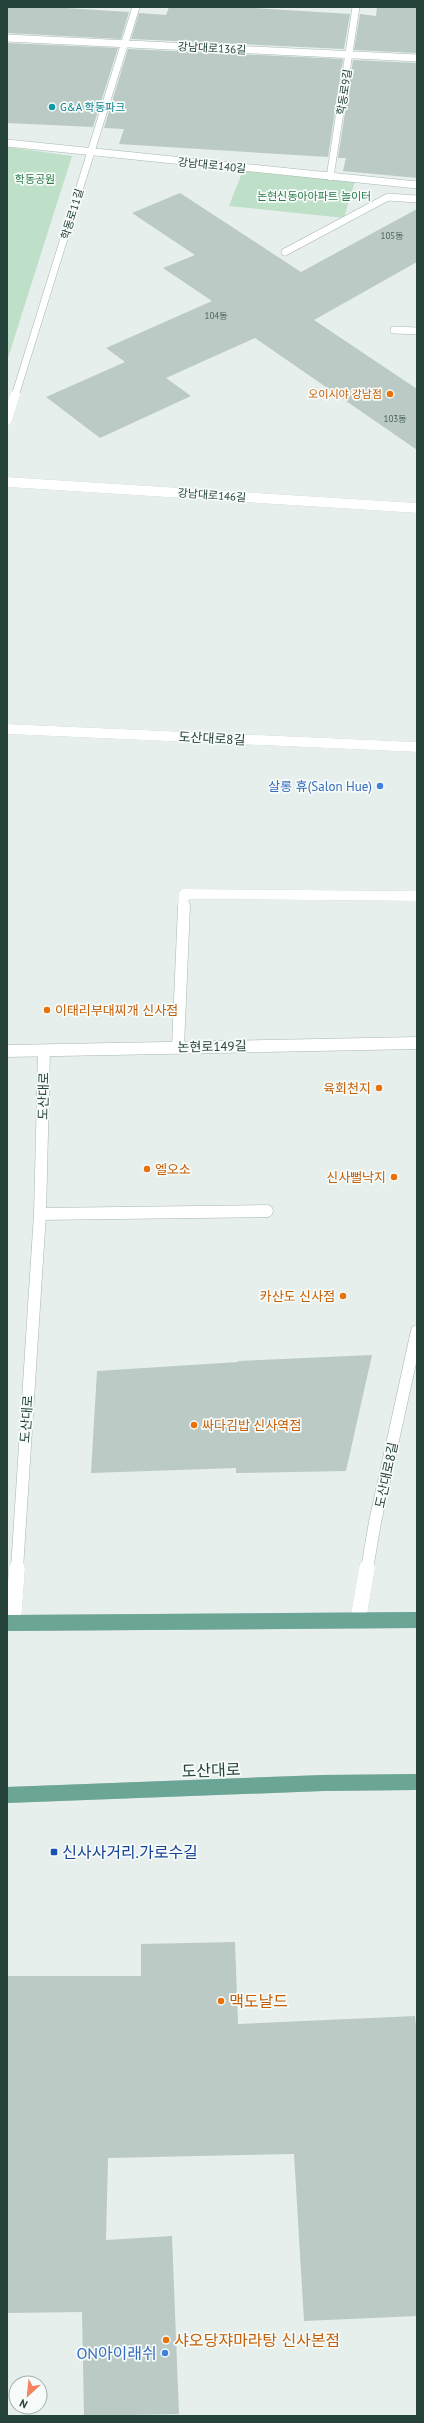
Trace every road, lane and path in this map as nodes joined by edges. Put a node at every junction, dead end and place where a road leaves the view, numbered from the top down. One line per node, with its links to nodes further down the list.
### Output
1 (136, 7): 4 (street, 학동로11길)
2 (356, 7): 5 (street, 학동로9길)
3 (7, 38): 4 (street, 강남대로136길)
4 (126, 44): 5 (street, 강남대로136길); 8 (street, 학동로11길)
5 (350, 55): 6 (street, 강남대로136길); 9 (street, 학동로9길)
6 (417, 58)
7 (7, 143): 8 (street, 강남대로140길)
8 (91, 153): 9 (street, 강남대로140길); 15 (street, 학동로11길)
9 (330, 177): 10 (street, 강남대로140길)
10 (417, 185)
11 (417, 199): 12 (street)
12 (285, 252)
13 (394, 330): 14 (street)
14 (417, 331)
15 (7, 420)
16 (7, 482): 17 (street, 강남대로146길)
17 (417, 508)
18 (7, 729): 19 (street, 도산대로8길)
19 (417, 747)
20 (417, 896): 22 (street)
21 (417, 1043): 22 (street, 논현로149길)
22 (178, 1047): 24 (street, 논현로149길)
23 (7, 1051): 24 (street, 논현로149길)
24 (44, 1051): 26 (street, 도산대로)
25 (267, 1211): 26 (street)
26 (40, 1214): 30 (street, 도산대로)
27 (417, 1331): 28 (street, 도산대로8길)
28 (358, 1620): 29 (main road, 도산대로); 30 (main road, 도산대로)
29 (417, 1620)
30 (10, 1623)
31 (417, 1782): 32 (main road, 도산대로)
32 (7, 1795)

